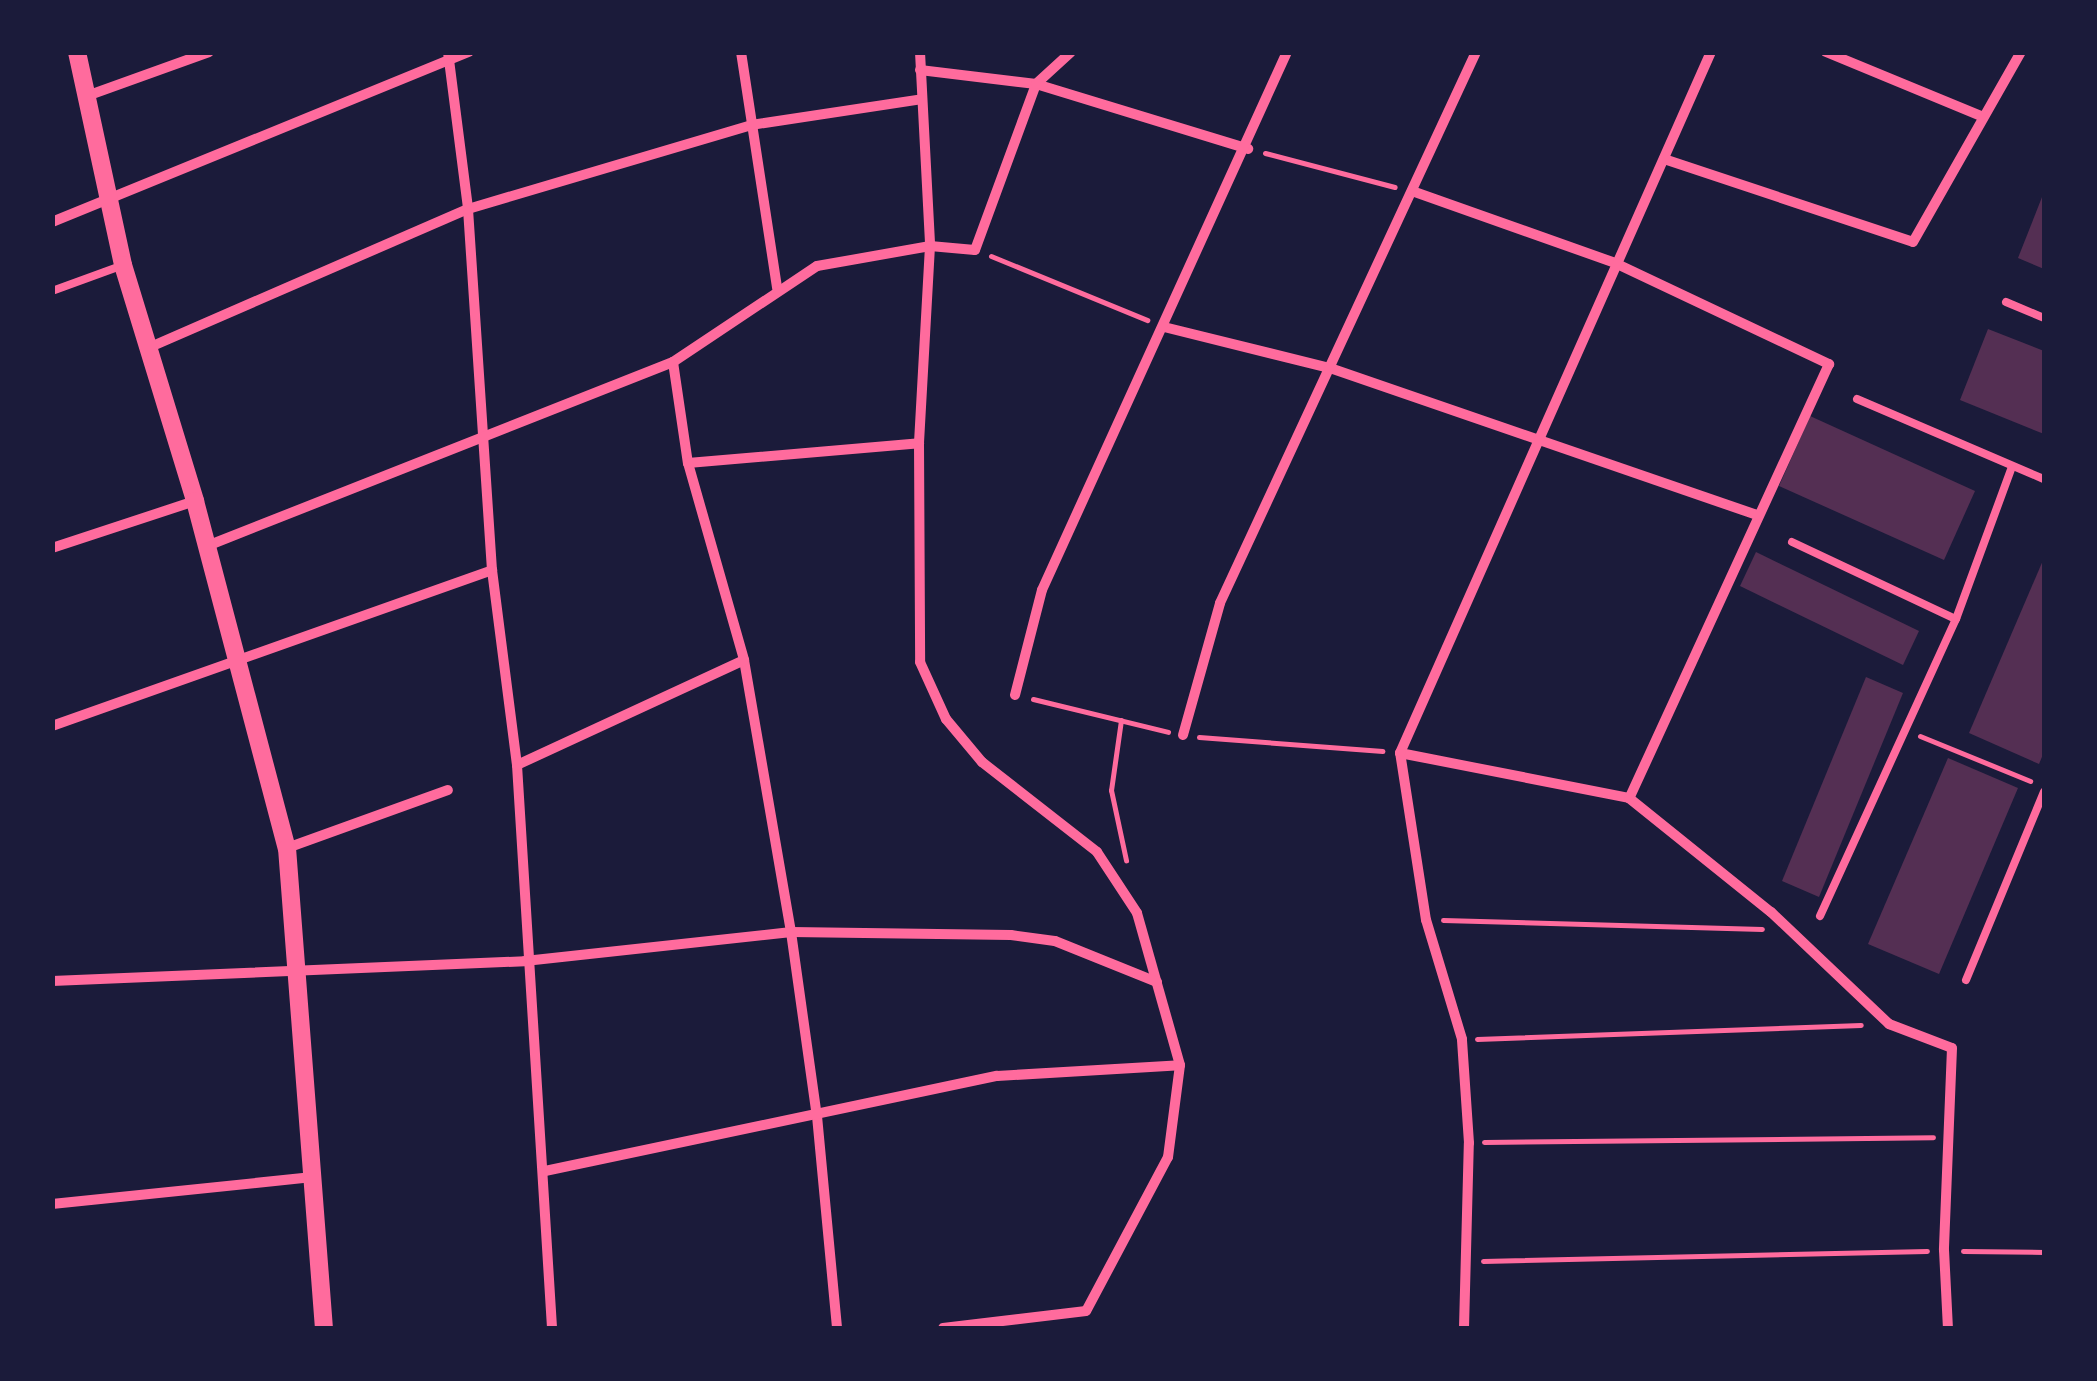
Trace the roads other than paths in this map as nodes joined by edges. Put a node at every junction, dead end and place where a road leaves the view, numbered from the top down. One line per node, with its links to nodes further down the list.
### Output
1 (77, 52): 15 (street)
2 (209, 52): 15 (street)
3 (469, 52): 12 (street)
4 (741, 52): 18 (street)
5 (920, 52): 13 (street)
6 (1070, 52): 14 (street)
7 (1287, 52): 19 (street)
8 (1476, 52): 21 (street)
9 (1712, 52): 20 (street)
10 (1826, 52): 17 (street)
11 (2020, 52): 17 (street)
12 (448, 56): 22 (street); 23 (street)
13 (920, 70): 14 (street); 16 (street)
14 (1036, 84): 19 (street); 25 (street)
15 (84, 96): 22 (street)
16 (922, 100): 18 (street); 25 (street)
17 (1981, 116): 20 (street)
18 (751, 124): 23 (street); 28 (street)
19 (1248, 149): 32 (street)
20 (1664, 159): 26 (street)
21 (1412, 191): 26 (street); 35 (street)
22 (107, 202): 24 (street); 27 (street)
23 (468, 208): 33 (street); 37 (street)
24 (52, 222)
25 (930, 246): 28 (street); 39 (street)
26 (1616, 263): 38 (street); 44 (street)
27 (123, 265): 29 (lane); 33 (street)
28 (777, 288): 34 (street)
29 (52, 291)
30 (2006, 302): 31 (lane)
31 (2044, 318)
32 (1164, 327): 35 (street); 52 (street)
33 (148, 348): 43 (street)
34 (673, 362): 37 (street); 40 (street)
35 (1330, 368): 38 (street); 54 (street)
36 (1858, 398): 41 (lane)
37 (484, 434): 46 (street); 48 (street)
38 (1535, 439): 44 (street); 55 (street)
39 (919, 443): 40 (street); 67 (street)
40 (688, 463): 50 (street)
41 (2012, 466): 42 (lane); 49 (lane)
42 (2044, 479)
43 (195, 501): 46 (street); 47 (street)
44 (1756, 515): 59 (street)
45 (1792, 542): 49 (lane)
46 (207, 546): 51 (street)
47 (52, 548)
48 (492, 570): 51 (street); 56 (street)
49 (1956, 619): 61 (lane)
50 (744, 660): 56 (street); 62 (street)
51 (238, 662): 53 (street); 60 (street)
52 (1016, 695)
53 (52, 726)
54 (1183, 735)
55 (1400, 753): 59 (street); 77 (street)
56 (517, 765): 63 (street)
57 (2044, 789): 65 (lane)
58 (448, 790): 60 (street)
59 (1629, 798): 78 (street)
60 (287, 848): 64 (street)
61 (1820, 916)
62 (791, 932): 63 (street); 67 (street); 69 (street)
63 (525, 962): 64 (street); 70 (street)
64 (298, 966): 66 (street); 71 (street)
65 (1966, 980)
66 (52, 981)
67 (1157, 982): 68 (street)
68 (1180, 1066): 69 (street); 76 (street)
69 (817, 1116): 70 (street); 75 (street)
70 (544, 1171): 74 (street)
71 (313, 1178): 72 (street); 73 (street)
72 (52, 1204)
73 (324, 1328)
74 (552, 1328)
75 (836, 1328)
76 (943, 1328)
77 (1464, 1328)
78 (1948, 1328)

